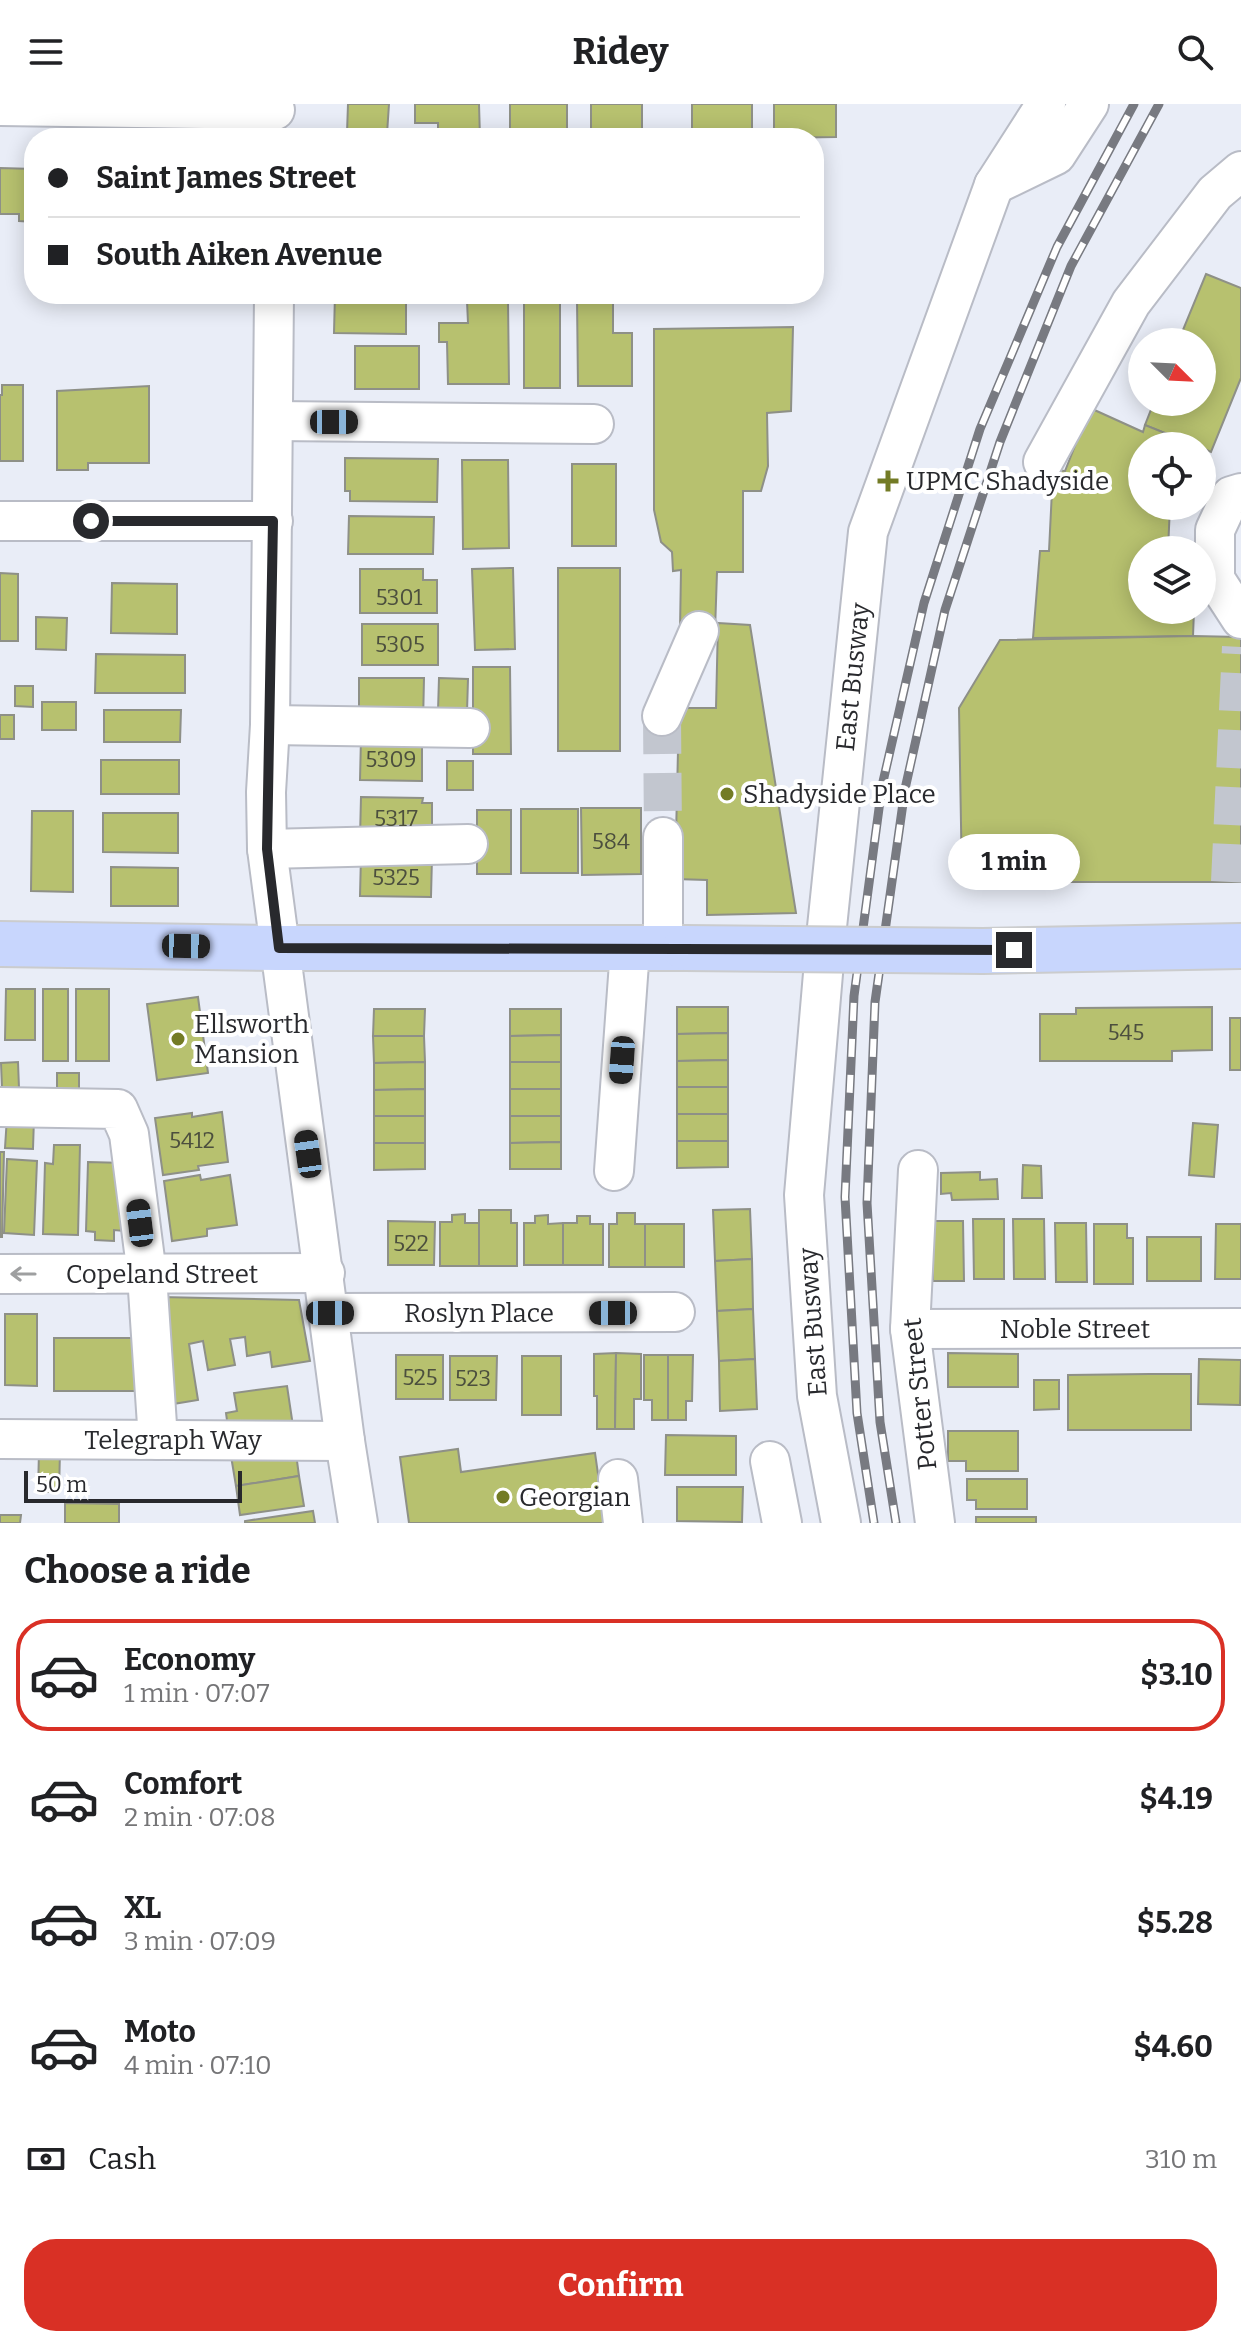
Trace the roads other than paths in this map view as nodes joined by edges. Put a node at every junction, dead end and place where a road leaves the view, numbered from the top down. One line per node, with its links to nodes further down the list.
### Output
1 (1046, 104): 6 (street, East Busway)
2 (1089, 104): 6 (street)
3 (0, 106): 4 (street)
4 (275, 117)
5 (1241, 171): 10 (street)
6 (994, 185): 44 (street, East Busway)
7 (274, 304): 8 (street)
8 (273, 421): 9 (street); 13 (street)
9 (594, 424)
10 (1043, 462)
11 (1241, 493): 14 (street)
12 (0, 521): 13 (street)
13 (273, 521): 17 (street)
14 (1241, 619)
15 (699, 631): 16 (street)
16 (662, 716)
17 (270, 725): 18 (street); 21 (street)
18 (470, 728)
19 (663, 837): 25 (street)
20 (468, 844): 21 (street)
21 (267, 849): 24 (street)
22 (0, 944): 24 (main road)
23 (1241, 946): 25 (main road, bridge)
24 (279, 948): 25 (main road); 29 (street)
25 (659, 949): 28 (street)
26 (0, 1107): 31 (street)
27 (918, 1170): 35 (street, Potter Street)
28 (614, 1171)
29 (325, 1273): 31 (street, Copeland Street); 33 (street)
30 (0, 1274): 31 (street, Copeland Street, one-way to 30)
31 (147, 1275): 37 (street)
32 (675, 1312): 33 (street, Roslyn Place)
33 (330, 1313): 38 (street)
34 (1241, 1328): 35 (street, Noble Street)
35 (910, 1329): 45 (street, Potter Street)
36 (0, 1439): 37 (street, Telegraph Way)
37 (158, 1440): 38 (street, Telegraph Way)
38 (345, 1441): 41 (street)
39 (770, 1461): 43 (street)
40 (618, 1479): 42 (street)
41 (358, 1523)
42 (623, 1523)
43 (782, 1523)
44 (841, 1523)
45 (935, 1523)

